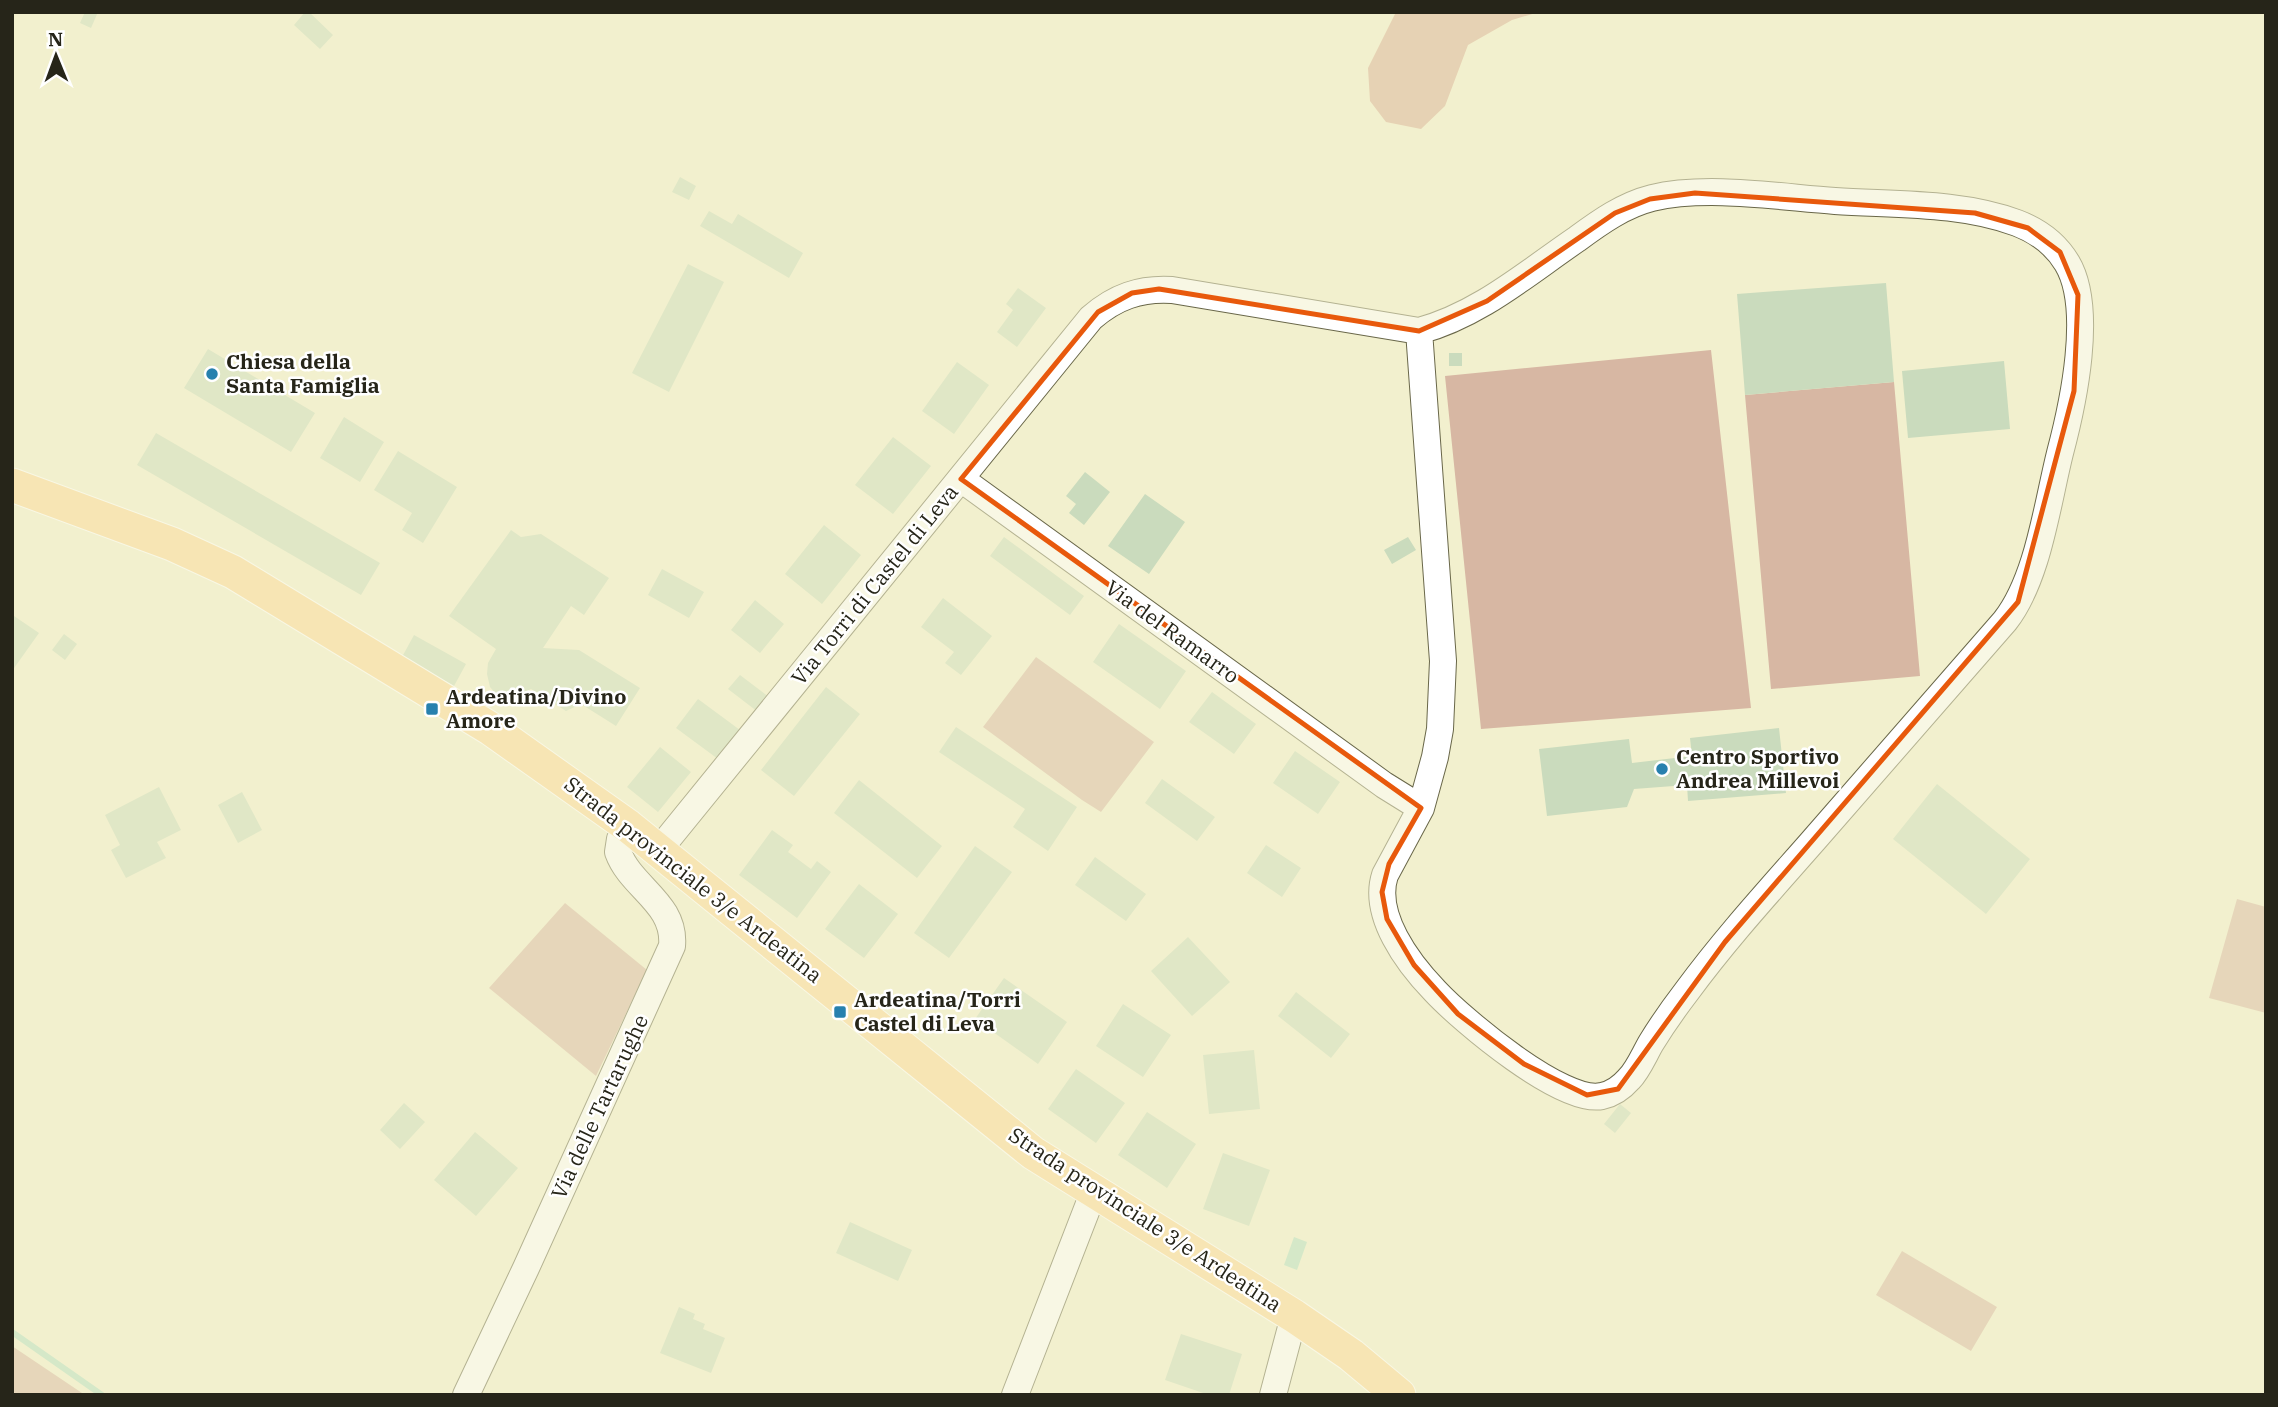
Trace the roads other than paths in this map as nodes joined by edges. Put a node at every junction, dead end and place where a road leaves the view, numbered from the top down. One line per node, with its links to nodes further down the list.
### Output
1 (1419, 331): 2 (street, Via Torri di Castel di Leva); 4 (street); 4 (street)
2 (961, 479): 4 (street, Via del Ramarro); 6 (street, Via Torri di Castel di Leva)
3 (12, 485): 5 (main road, Strada provinciale 3/e Ardeatina)
4 (1421, 808)
5 (628, 826): 6 (main road, Strada provinciale 3/e Ardeatina); 9 (street, Via delle Tartarughe)
6 (658, 851): 7 (main road, Strada provinciale 3/e Ardeatina)
7 (1094, 1191): 8 (main road, Strada provinciale 3/e Ardeatina); 10 (street)
8 (1294, 1316): 11 (street); 12 (main road, Strada provinciale 3/e Ardeatina)
9 (466, 1395)
10 (1015, 1395)
11 (1273, 1395)
12 (1399, 1395)

